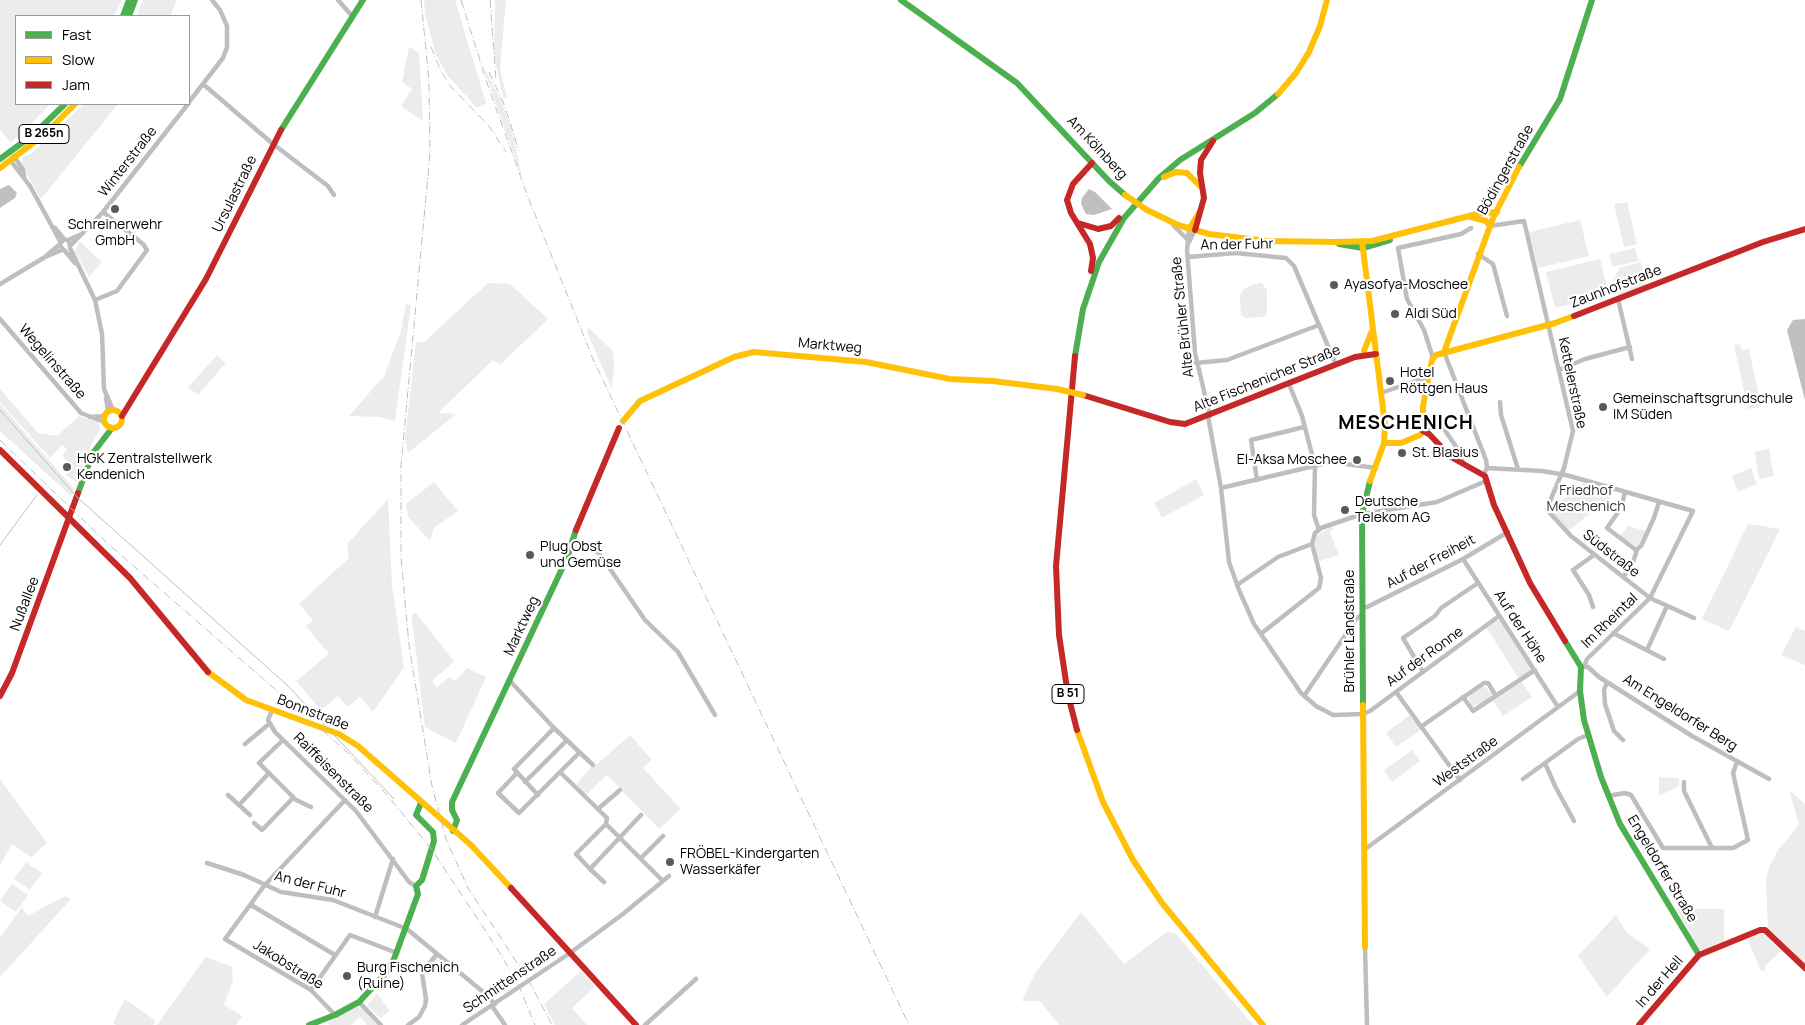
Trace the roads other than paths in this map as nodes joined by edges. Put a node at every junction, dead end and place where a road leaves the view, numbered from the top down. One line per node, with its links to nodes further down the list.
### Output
1 (129, 0): 9 (main road)
2 (134, 0): 10 (main road)
3 (212, 0): 12 (street, Winterstraße)
4 (338, 0): 11 (street)
5 (363, 0): 11 (main road, Ursulastraße)
6 (900, 0): 22 (main road, Am Kölnberg)
7 (1327, 0): 17 (main road, B 51)
8 (1592, 0): 29 (main road, Bödingerstraße)
9 (123, 15)
10 (129, 15)
11 (353, 16): 18 (main road, Ursulastraße)
12 (203, 84): 13 (street, Winterstraße); 18 (street)
13 (190, 100)
14 (64, 105): 19 (main road, B 265n)
15 (74, 105): 21 (main road, B 265n)
16 (186, 105): 28 (street, Winterstraße)
17 (1218, 136): 24 (main road, B 51); 25 (main road)
18 (273, 144): 26 (street); 77 (main road, Ursulastraße)
19 (9, 153): 20 (main road, B 265n); 21 (street)
20 (0, 159)
21 (13, 159): 23 (main road, B 265n); 40 (street)
22 (1094, 165): 31 (main road, Am Kölnberg, bridge); 32 (main road)
23 (0, 168)
24 (1151, 186): 25 (main road); 27 (main road, B 51)
25 (1204, 192): 35 (main road)
26 (334, 195)
27 (1130, 209): 32 (main road); 50 (main road, B 51)
28 (103, 212): 37 (street, Winterstraße); 52 (street)
29 (1495, 215): 30 (main road, Am Kölnberg); 33 (main road, Bödingerstraße)
30 (1470, 216): 33 (main road); 38 (main road, Am Kölnberg)
31 (1163, 218): 35 (main road, Am Kölnberg); 39 (street, Alte Brühler Straße)
32 (1076, 222): 50 (main road)
33 (1490, 226): 45 (main road, Bödingerstraße); 56 (street, Kettelerstraße)
34 (1471, 228): 64 (street)
35 (1192, 229): 39 (street, Alte Brühler Straße); 41 (street, Alte Brühler Straße); 42 (main road, Am Kölnberg)
36 (1805, 230): 51 (main road, Zaunhofstraße)
37 (84, 233): 40 (street, Winterstraße); 44 (street, Winterstraße)
38 (1402, 235): 42 (main road, Am Kölnberg); 43 (main road, Am Kölnberg)
39 (1187, 238): 41 (street, Alte Brühler Straße)
40 (63, 241): 44 (street); 44 (street); 46 (street)
41 (1188, 245): 47 (street, Alte Brühler Straße)
42 (1363, 245): 43 (main road, Am Kölnberg); 48 (main road, Brühler Landstraße)
43 (1376, 246): 48 (main road)
44 (67, 249): 46 (street); 52 (street)
45 (1478, 254): 53 (street); 61 (main road, Bödingerstraße)
46 (45, 257): 49 (street)
47 (1188, 257): 55 (street, An der Fuhr); 66 (street, Alte Brühler Straße)
48 (1367, 274): 57 (main road, Brühler Landstraße)
49 (0, 284)
50 (1089, 288): 205 (main road, B 51)
51 (1618, 299): 56 (main road, Zaunhofstraße); 59 (street)
52 (95, 300): 77 (street)
53 (1506, 316)
54 (0, 319): 77 (street, Wegelinstraße)
55 (1319, 325): 66 (street); 67 (street, An der Fuhr)
56 (1549, 325): 61 (main road, Zaunhofstraße); 68 (street, Kettelerstraße)
57 (1373, 327): 58 (main road, Brühler Landstraße); 60 (main road)
58 (1375, 347): 60 (main road); 62 (main road, Brühler Landstraße)
59 (1630, 347): 65 (street); 68 (street)
60 (1364, 351): 63 (main road)
61 (1444, 352): 64 (main road, Zaunhofstraße); 88 (street)
62 (1376, 354): 63 (main road); 73 (main road, Brühler Landstraße)
63 (1355, 357): 67 (main road, Alte Fischenicher Straße)
64 (1433, 358): 69 (main road)
65 (1632, 359)
66 (1196, 363): 76 (street, Alte Brühler Straße)
67 (1336, 365): 71 (main road, Alte Fischenicher Straße)
68 (1559, 370): 89 (street, Kettelerstraße)
69 (1429, 373): 70 (street); 72 (main road)
70 (1420, 379): 72 (street); 73 (street)
71 (1289, 384): 76 (main road, Alte Fischenicher Straße); 79 (street)
72 (1427, 386): 81 (main road)
73 (1381, 393): 82 (main road, Brühler Landstraße)
74 (1083, 394): 76 (main road, Alte Fischenicher Straße); 78 (main road, Marktweg, bridge)
75 (1500, 402): 87 (street)
76 (1209, 416): 91 (street, Alte Brühler Straße)
77 (111, 417): 95 (main road)
78 (623, 421)
79 (1304, 427): 85 (street); 90 (street)
80 (619, 428): 100 (main road, Marktweg)
81 (1423, 431): 82 (main road); 84 (main road); 84 (street)
82 (1384, 443): 86 (main road, Brühler Landstraße)
83 (0, 450): 95 (main road, Bonnstraße)
84 (1463, 464): 88 (main road)
85 (1314, 466): 86 (street); 90 (street); 97 (street)
86 (1376, 468): 94 (main road, Brühler Landstraße)
87 (1518, 469): 88 (street); 89 (street)
88 (1486, 474): 94 (street); 98 (main road)
89 (1561, 474): 92 (street); 103 (street, Südstraße)
90 (1257, 480): 91 (street)
91 (1221, 488): 107 (street, Alte Brühler Straße)
92 (1625, 492): 93 (street); 102 (street)
93 (1659, 502): 102 (street); 108 (street, Im Rheintal)
94 (1362, 514): 97 (street); 110 (main road, Brühler Landstraße)
95 (69, 520): 96 (main road, Bonnstraße); 99 (main road, Nußallee)
96 (80, 530): 99 (main road); 131 (main road, Bonnstraße)
97 (1318, 530): 101 (street)
98 (1508, 532): 104 (street, Auf der Freiheit); 119 (main road)
99 (64, 534): 126 (main road, Nußallee)
100 (573, 541): 122 (main road, Marktweg); 133 (street)
101 (1312, 544): 107 (street); 115 (street)
102 (1637, 550): 105 (street)
103 (1594, 555): 105 (street, Südstraße); 111 (street)
104 (1463, 559): 106 (street, Auf der Höhe); 110 (street, Auf der Freiheit)
105 (1623, 577): 108 (street, Südstraße)
106 (1478, 582): 113 (street, Auf der Höhe); 121 (street)
107 (1237, 585): 115 (street, Alte Brühler Straße)
108 (1650, 598): 109 (street, Südstraße); 116 (street, Im Rheintal)
109 (1667, 606): 114 (street, Südstraße); 117 (street)
110 (1362, 608): 112 (main road, Brühler Landstraße)
111 (1593, 608)
112 (1362, 616): 127 (street); 132 (main road, Brühler Landstraße)
113 (1500, 616): 120 (street, Auf der Höhe); 121 (street, Auf der Ronne)
114 (1694, 618)
115 (1262, 633): 127 (street, Alte Brühler Straße)
116 (1613, 633): 117 (street); 119 (street, Im Rheintal)
117 (1647, 650): 118 (street)
118 (1664, 659)
119 (1582, 667): 123 (street, Am Engeldorfer Berg); 124 (main road, Engeldorfer Straße)
120 (1535, 670): 128 (street); 130 (street, Auf der Höhe)
121 (1423, 672): 125 (street, Auf der Ronne)
122 (510, 682): 136 (street); 169 (main road, Marktweg)
123 (1607, 682): 140 (street); 143 (street, Am Engeldorfer Berg)
124 (1580, 691): 130 (street, Weststraße); 137 (main road, Engeldorfer Straße)
125 (1396, 692): 132 (street, Auf der Ronne); 135 (street)
126 (0, 696)
127 (1304, 696): 132 (street, Alte Brühler Straße)
128 (1496, 696): 129 (street); 129 (street)
129 (1463, 697): 135 (street)
130 (1558, 707): 151 (street, Weststraße)
131 (272, 710): 134 (street); 160 (main road, Bonnstraße)
132 (1363, 714): 173 (main road, Brühler Landstraße)
133 (715, 716)
134 (269, 724): 138 (street, Raiffeisenstraße); 141 (street)
135 (1422, 726): 151 (street)
136 (554, 728): 139 (street); 148 (street)
137 (1588, 735): 144 (street); 157 (main road, Engeldorfer Straße)
138 (283, 740): 147 (street); 159 (street, Raiffeisenstraße)
139 (567, 740): 142 (street); 152 (street)
140 (1623, 740)
141 (245, 744)
142 (579, 753): 145 (street); 146 (street)
143 (1737, 762): 150 (street, Am Engeldorfer Berg); 172 (street)
144 (1545, 763): 149 (street); 166 (street)
145 (593, 764)
146 (560, 772): 156 (street); 163 (street)
147 (269, 773): 158 (street); 161 (street)
148 (516, 774): 152 (street); 156 (street)
149 (1523, 779)
150 (1769, 779)
151 (1460, 780): 173 (street, Weststraße)
152 (525, 782): 156 (street)
153 (1684, 782): 172 (street)
154 (620, 790): 163 (street)
155 (228, 795): 161 (street)
156 (538, 795)
157 (1608, 796): 172 (street); 191 (main road, Engeldorfer Straße)
158 (293, 798): 162 (street); 167 (street)
159 (345, 800): 175 (street, Raiffeisenstraße); 181 (street)
160 (421, 803): 169 (main road, Bonnstraße); 182 (main road)
161 (239, 805): 165 (street)
162 (311, 807)
163 (598, 809): 168 (street)
164 (641, 815): 171 (street)
165 (250, 816)
166 (1574, 821)
167 (254, 823)
168 (606, 824): 171 (street); 177 (street)
169 (453, 831): 188 (main road, Bonnstraße)
170 (663, 836): 174 (street)
171 (620, 837): 174 (street); 177 (street)
172 (1712, 848)
173 (1364, 850): 186 (main road, Brühler Landstraße)
174 (641, 858): 179 (street)
175 (393, 859): 182 (street, Raiffeisenstraße); 184 (street)
176 (208, 863): 181 (street, An der Fuhr)
177 (590, 869): 180 (street)
178 (669, 876): 179 (street, Schmittenstraße)
179 (663, 881): 188 (street, Schmittenstraße)
180 (604, 882)
181 (264, 886): 183 (street); 184 (street, An der Fuhr)
182 (416, 886): 185 (main road)
183 (251, 905): 190 (street); 194 (street, Jakobstraße)
184 (375, 917): 185 (street, An der Fuhr)
185 (406, 929): 187 (main road); 189 (street, An der Fuhr)
186 (1365, 947): 206 (street, Brühler Landstraße)
187 (397, 953): 190 (street); 195 (main road)
188 (570, 953): 196 (street, Schmittenstraße); 203 (main road, Bonnstraße)
189 (437, 954): 196 (street, An der Fuhr); 200 (street)
190 (336, 955): 194 (street)
191 (1699, 955): 192 (main road); 207 (main road, In der Hell)
192 (1805, 968)
193 (696, 979): 204 (street)
194 (311, 990): 197 (street, Jakobstraße)
195 (359, 1002): 197 (main road); 199 (street)
196 (493, 1005): 201 (street, Schmittenstraße); 202 (street, An der Fuhr)
197 (335, 1015): 198 (main road)
198 (309, 1025)
199 (381, 1025)
200 (408, 1025)
201 (462, 1025)
202 (505, 1025)
203 (636, 1025)
204 (645, 1025)
205 (1263, 1025)
206 (1367, 1025)
207 (1639, 1025)

